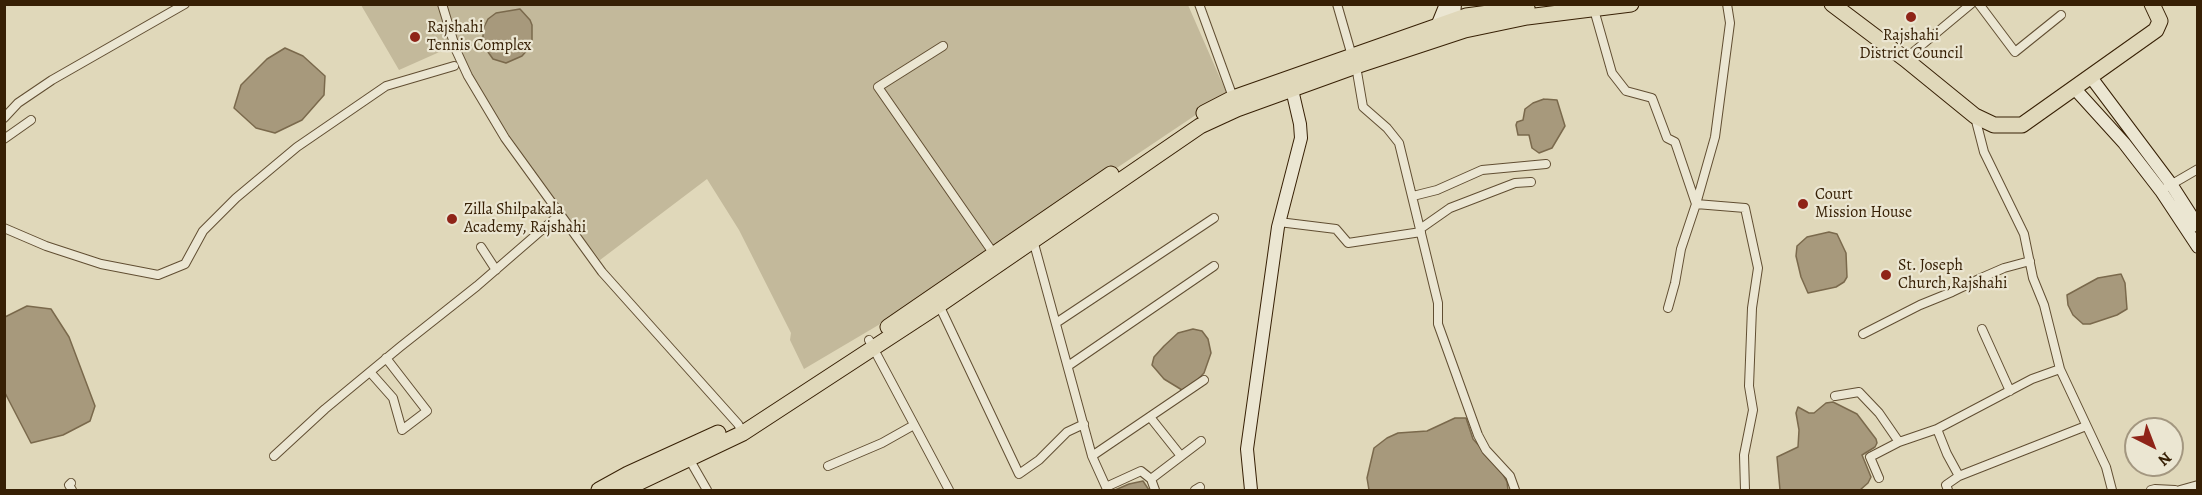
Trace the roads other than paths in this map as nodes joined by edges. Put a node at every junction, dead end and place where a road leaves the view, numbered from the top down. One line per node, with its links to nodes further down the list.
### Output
1 (184, 4): 28 (street)
2 (442, 4): 37 (street)
3 (1199, 4): 26 (street)
4 (1337, 4): 21 (street)
5 (1446, 4): 18 (street)
6 (1455, 4): 17 (street)
7 (1553, 4): 15 (highway)
8 (1631, 4): 14 (highway)
9 (1727, 4): 36 (street)
10 (1832, 4): 20 (highway)
11 (1971, 4): 20 (street)
12 (1979, 4): 16 (street)
13 (2152, 4): 23 (highway)
14 (1593, 7): 17 (highway); 36 (street)
15 (1483, 9): 17 (highway)
16 (2061, 15)
17 (1460, 21): 18 (highway); 21 (highway)
18 (1437, 26): 21 (highway)
19 (943, 46): 46 (street)
20 (1905, 60): 27 (highway)
21 (1354, 61): 24 (highway); 35 (street)
22 (454, 66): 41 (street)
23 (2090, 76): 25 (highway); 34 (street)
24 (1291, 84): 26 (highway); 39 (street)
25 (2075, 89): 27 (highway); 34 (street)
26 (1235, 104): 43 (highway); 46 (highway)
27 (1975, 116): 47 (street)
28 (4, 118)
29 (31, 120): 30 (street)
30 (4, 139)
31 (1546, 164): 35 (street)
32 (2198, 169): 34 (street)
33 (1531, 182): 42 (street)
34 (2166, 188): 40 (street); 45 (street)
35 (1413, 196): 42 (street)
36 (1696, 204): 51 (street); 87 (street)
37 (559, 215): 49 (street); 67 (street)
38 (1214, 218): 52 (street)
39 (1280, 222): 42 (street); 85 (street)
40 (2198, 226)
41 (4, 228)
42 (1421, 230): 86 (street)
43 (1033, 240): 46 (highway); 52 (street)
44 (481, 247): 49 (street)
45 (2198, 247)
46 (996, 258): 50 (highway); 55 (highway)
47 (2030, 261): 54 (street); 58 (street)
48 (1214, 266): 57 (street)
49 (496, 270): 56 (street)
50 (939, 305): 55 (highway); 64 (street)
51 (1668, 308)
52 (1056, 323): 57 (street)
53 (1982, 329): 61 (street)
54 (1863, 334)
55 (872, 344): 65 (street); 67 (highway)
56 (386, 358): 59 (street); 59 (street)
57 (1068, 366): 64 (street)
58 (2060, 369): 61 (street); 66 (street)
59 (370, 372): 72 (street)
60 (1204, 380): 63 (street)
61 (2010, 391): 68 (street)
62 (1835, 396): 70 (street)
63 (1150, 417): 73 (street); 74 (street)
64 (1084, 424): 73 (street)
65 (914, 425): 75 (street); 83 (street)
66 (2086, 426): 76 (street); 89 (street)
67 (740, 428): 71 (highway)
68 (1937, 429): 70 (street); 76 (street)
69 (1201, 441): 74 (street)
70 (1899, 442): 77 (street)
71 (686, 454): 80 (highway); 81 (highway); 82 (street)
72 (274, 456)
73 (1092, 456): 78 (street)
74 (1181, 456): 78 (street)
75 (828, 466)
76 (1959, 476): 88 (street)
77 (1879, 478)
78 (1151, 479): 84 (street)
79 (2198, 485): 91 (street)
80 (599, 490)
81 (623, 490)
82 (707, 490)
83 (949, 490)
84 (1155, 490)
85 (1251, 490)
86 (1515, 490)
87 (1745, 490)
88 (1948, 490)
89 (2112, 490)
90 (2151, 490): 91 (street)
91 (2178, 490)

